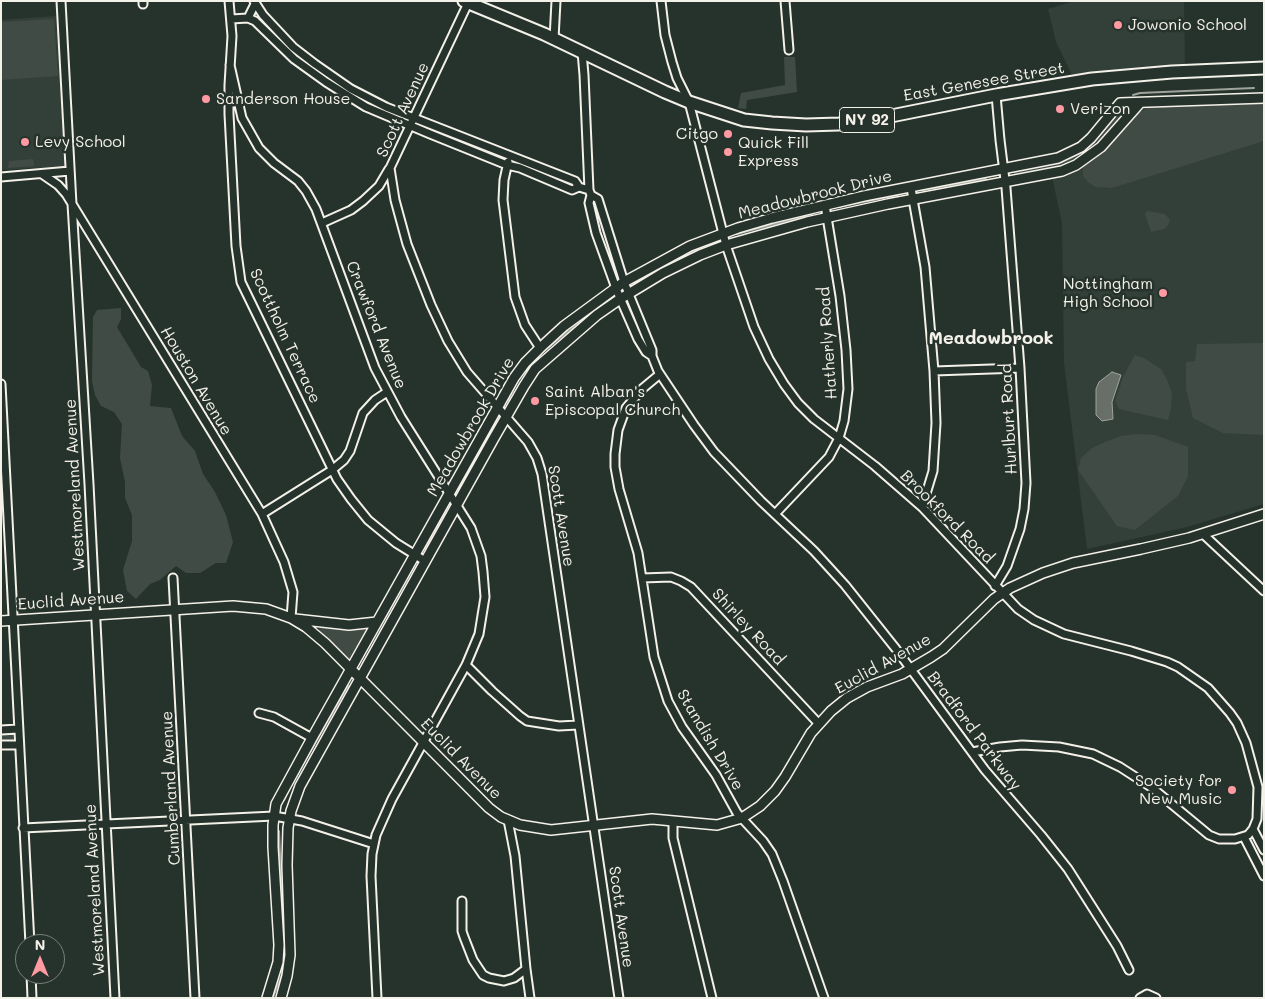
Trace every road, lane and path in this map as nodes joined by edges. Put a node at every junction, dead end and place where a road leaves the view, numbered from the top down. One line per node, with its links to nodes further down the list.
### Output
1 (62, 1): 25 (street, Westmoreland Avenue)
2 (229, 1): 9 (street, Scottholm Terrace)
3 (556, 1): 10 (street)
4 (661, 1): 17 (street, Brookford Road)
5 (785, 1): 11 (street)
6 (467, 2): 10 (main road, East Genesee Street / NY 92); 19 (street, Scott Avenue)
7 (255, 3): 8 (street); 19 (street)
8 (248, 18): 9 (street); 20 (street)
9 (231, 19): 13 (street, Scottholm Terrace)
10 (554, 39): 12 (main road, East Genesee Street / NY 92)
11 (789, 50)
12 (582, 52): 17 (main road, East Genesee Street / NY 92); 31 (street, Bradford Parkway)
13 (230, 65): 36 (street, Crawford Avenue); 54 (street, Scottholm Terrace)
14 (1264, 68): 15 (main road, East Genesee Street / NY 92)
15 (996, 94): 17 (main road, East Genesee Street / NY 92); 24 (street, Hurlburt Road)
16 (1264, 98): 18 (street, Meadowbrook Drive)
17 (689, 102): 37 (street, Brookford Road)
18 (1140, 102): 24 (street, Meadowbrook Drive); 28 (street, Meadowbrook Drive)
19 (414, 118): 20 (street, Scott Avenue); 21 (street)
20 (410, 126): 22 (street); 23 (street, Scott Avenue)
21 (509, 157): 22 (street); 29 (street)
22 (507, 165): 29 (street); 43 (street)
23 (390, 168): 36 (street); 50 (street, Scott Avenue)
24 (1004, 169): 28 (street, Hurlburt Road); 30 (street, Meadowbrook Drive)
25 (70, 170): 26 (street); 33 (street, Westmoreland Avenue)
26 (42, 174): 27 (street); 33 (street, Houston Avenue)
27 (1, 177)
28 (1006, 181): 32 (street, Meadowbrook Drive); 45 (street, Hurlburt Road)
29 (579, 187): 31 (street)
30 (911, 188): 32 (street); 34 (street, Meadowbrook Drive)
31 (590, 192): 39 (street, Bradford Parkway); 40 (street, Bradford Parkway)
32 (913, 199): 35 (street, Meadowbrook Drive); 46 (street)
33 (72, 204): 58 (street, Houston Avenue); 69 (street, Westmoreland Avenue)
34 (825, 205): 35 (street, Hatherly Road); 37 (street, Meadowbrook Drive)
35 (827, 218): 38 (street, Meadowbrook Drive); 53 (street, Hatherly Road)
36 (322, 223): 49 (street, Crawford Avenue)
37 (722, 234): 38 (street, Brookford Road); 39 (street, Meadowbrook Drive)
38 (726, 245): 41 (street, Meadowbrook Drive); 53 (street, Brookford Road)
39 (624, 282): 40 (street, Meadowbrook Drive); 41 (street, Bradford Parkway)
40 (615, 288): 42 (street, Bradford Parkway); 43 (street, Meadowbrook Drive)
41 (629, 294): 42 (street, Meadowbrook Drive); 44 (street, Bradford Parkway)
42 (620, 299): 44 (street, Bradford Parkway); 51 (street, Meadowbrook Drive)
43 (540, 348): 50 (street, Meadowbrook Drive)
44 (652, 356): 47 (street, Bradford Parkway)
45 (1020, 368): 46 (street); 66 (street, Hurlburt Road)
46 (934, 371): 57 (street)
47 (660, 374): 59 (street, Bradford Parkway); 65 (street, Standish Drive)
48 (1, 384): 52 (street)
49 (387, 392): 54 (street); 55 (street, Crawford Avenue)
50 (498, 407): 51 (street, Scott Avenue); 55 (street, Meadowbrook Drive)
51 (506, 417): 56 (street, Meadowbrook Drive); 80 (street, Scott Avenue)
52 (2, 424): 71 (street)
53 (839, 438): 57 (street, Brookford Road); 59 (street, Hatherly Road)
54 (332, 470): 58 (street); 62 (street, Scottholm Terrace)
55 (449, 492): 56 (street, Crawford Avenue); 62 (street, Meadowbrook Drive)
56 (457, 505): 63 (street, Meadowbrook Drive); 74 (street, Crawford Avenue)
57 (922, 507): 66 (street, Brookford Road)
58 (262, 514): 70 (street, Houston Avenue)
59 (775, 514): 76 (street, Bradford Parkway)
60 (1264, 514): 61 (street, Euclid Avenue)
61 (1203, 534): 66 (street, Euclid Avenue); 67 (street)
62 (415, 555): 63 (street, Scottholm Terrace); 73 (street, Meadowbrook Drive)
63 (425, 561): 77 (street, Meadowbrook Drive)
64 (173, 578): 68 (street, Cumberland Avenue)
65 (642, 578): 79 (street, Shirley Road); 90 (street, Standish Drive)
66 (998, 590): 76 (street, Euclid Avenue); 97 (street, Brookford Road)
67 (1264, 591)
68 (176, 609): 69 (street, Euclid Avenue); 70 (street, Euclid Avenue); 91 (street, Cumberland Avenue)
69 (95, 614): 71 (street, Euclid Avenue); 94 (street, Westmoreland Avenue)
70 (291, 618): 73 (street, Euclid Avenue); 75 (street, Euclid Avenue)
71 (12, 620): 72 (street, Euclid Avenue); 81 (street)
72 (1, 621)
73 (377, 622): 75 (street, Meadowbrook Drive)
74 (466, 664): 80 (street); 84 (street, Crawford Avenue)
75 (350, 669): 77 (street, Euclid Avenue); 83 (street, Meadowbrook Drive)
76 (910, 670): 79 (street, Euclid Avenue); 87 (street, Bradford Parkway)
77 (360, 678): 84 (street, Euclid Avenue); 89 (street, Meadowbrook Drive)
78 (259, 713): 83 (street)
79 (819, 724): 90 (street, Euclid Avenue)
80 (578, 725): 95 (street, Scott Avenue)
81 (18, 729): 82 (street); 86 (street)
82 (1, 730)
83 (312, 738): 88 (street, Meadowbrook Drive)
84 (424, 742): 92 (street, Euclid Avenue); 99 (street, Crawford Avenue)
85 (1, 745): 86 (street)
86 (19, 745): 96 (street)
87 (972, 752): 98 (street); 105 (street, Bradford Parkway)
88 (274, 816): 89 (street); 91 (street); 110 (street, Meadowbrook Drive)
89 (290, 818): 99 (street); 111 (street, Meadowbrook Drive)
90 (742, 818): 93 (street, Euclid Avenue); 116 (street, Standish Drive)
91 (186, 819): 94 (street); 109 (street, Cumberland Avenue)
92 (508, 820): 95 (street, Euclid Avenue); 104 (street)
93 (673, 821): 95 (street, Euclid Avenue); 115 (street)
94 (106, 824): 96 (street); 108 (street, Westmoreland Avenue)
95 (593, 825): 114 (street, Scott Avenue)
96 (23, 828): 103 (street)
97 (1253, 829): 98 (street); 100 (street)
98 (1244, 837): 101 (street)
99 (374, 844): 112 (street, Crawford Avenue)
100 (1264, 850)
101 (1264, 876)
102 (462, 900): 104 (street)
103 (29, 934)
104 (526, 969): 113 (street)
105 (1129, 970)
106 (31, 984): 107 (street)
107 (32, 998)
108 (115, 998)
109 (195, 998)
110 (267, 998)
111 (281, 998)
112 (377, 998)
113 (530, 998)
114 (619, 998)
115 (712, 998)
116 (824, 998)
117 (1140, 998): 118 (street)
118 (1156, 998)

